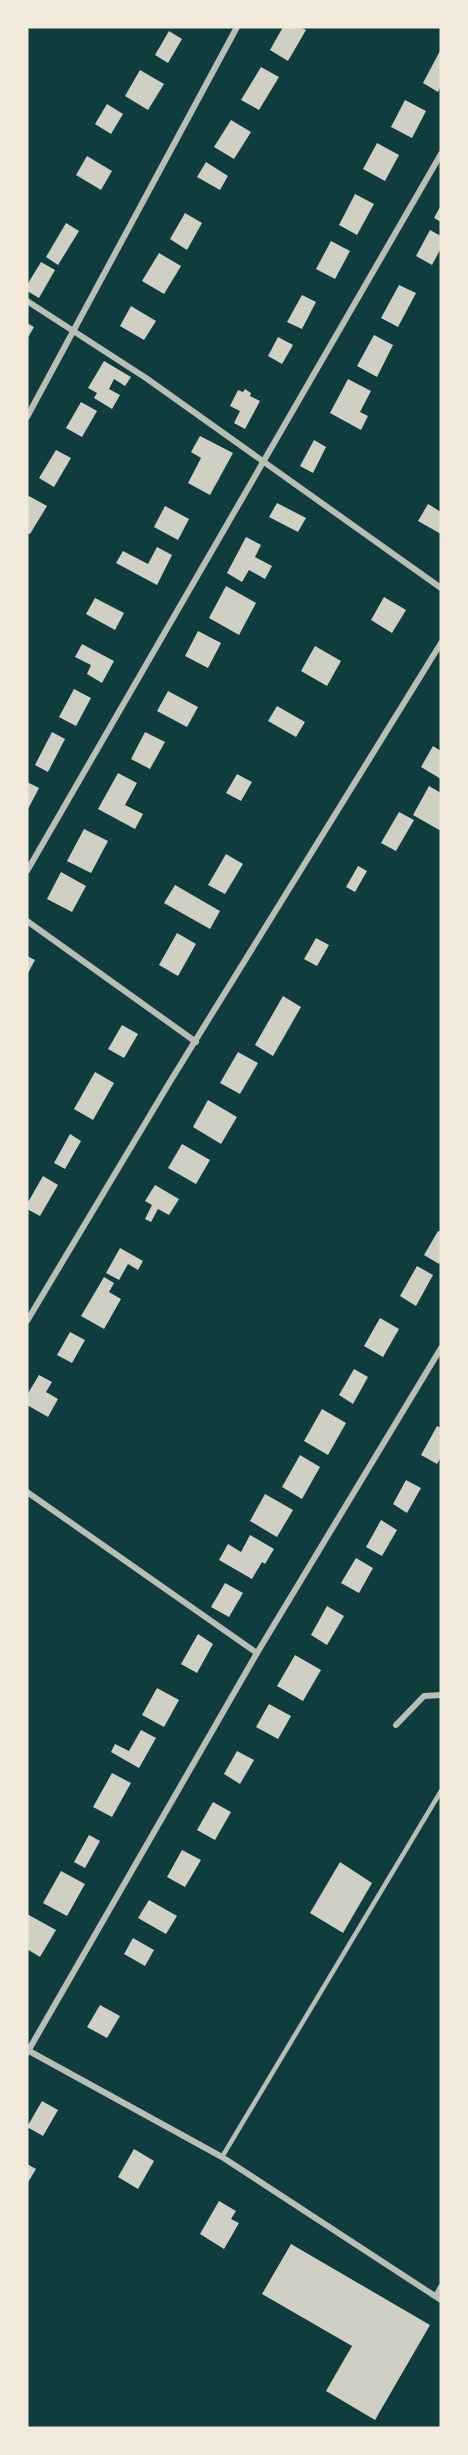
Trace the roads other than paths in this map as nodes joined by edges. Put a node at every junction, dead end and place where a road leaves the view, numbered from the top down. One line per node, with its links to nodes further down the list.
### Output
1 (237, 27): 4 (street)
2 (441, 154): 6 (street)
3 (27, 301): 4 (street)
4 (74, 333): 5 (street); 6 (street)
5 (27, 417)
6 (264, 461): 7 (street); 9 (street)
7 (441, 588)
8 (441, 643): 11 (street)
9 (27, 871)
10 (27, 921): 11 (street)
11 (196, 1042): 12 (street)
12 (27, 1321)
13 (441, 1348): 15 (street)
14 (27, 1492): 15 (street)
15 (257, 1653): 19 (street)
16 (441, 1695): 17 (street)
17 (396, 1725)
18 (441, 1791): 20 (lane)
19 (28, 2052): 20 (street)
20 (222, 2157): 22 (street)
21 (441, 2287): 22 (street)
22 (438, 2298)

